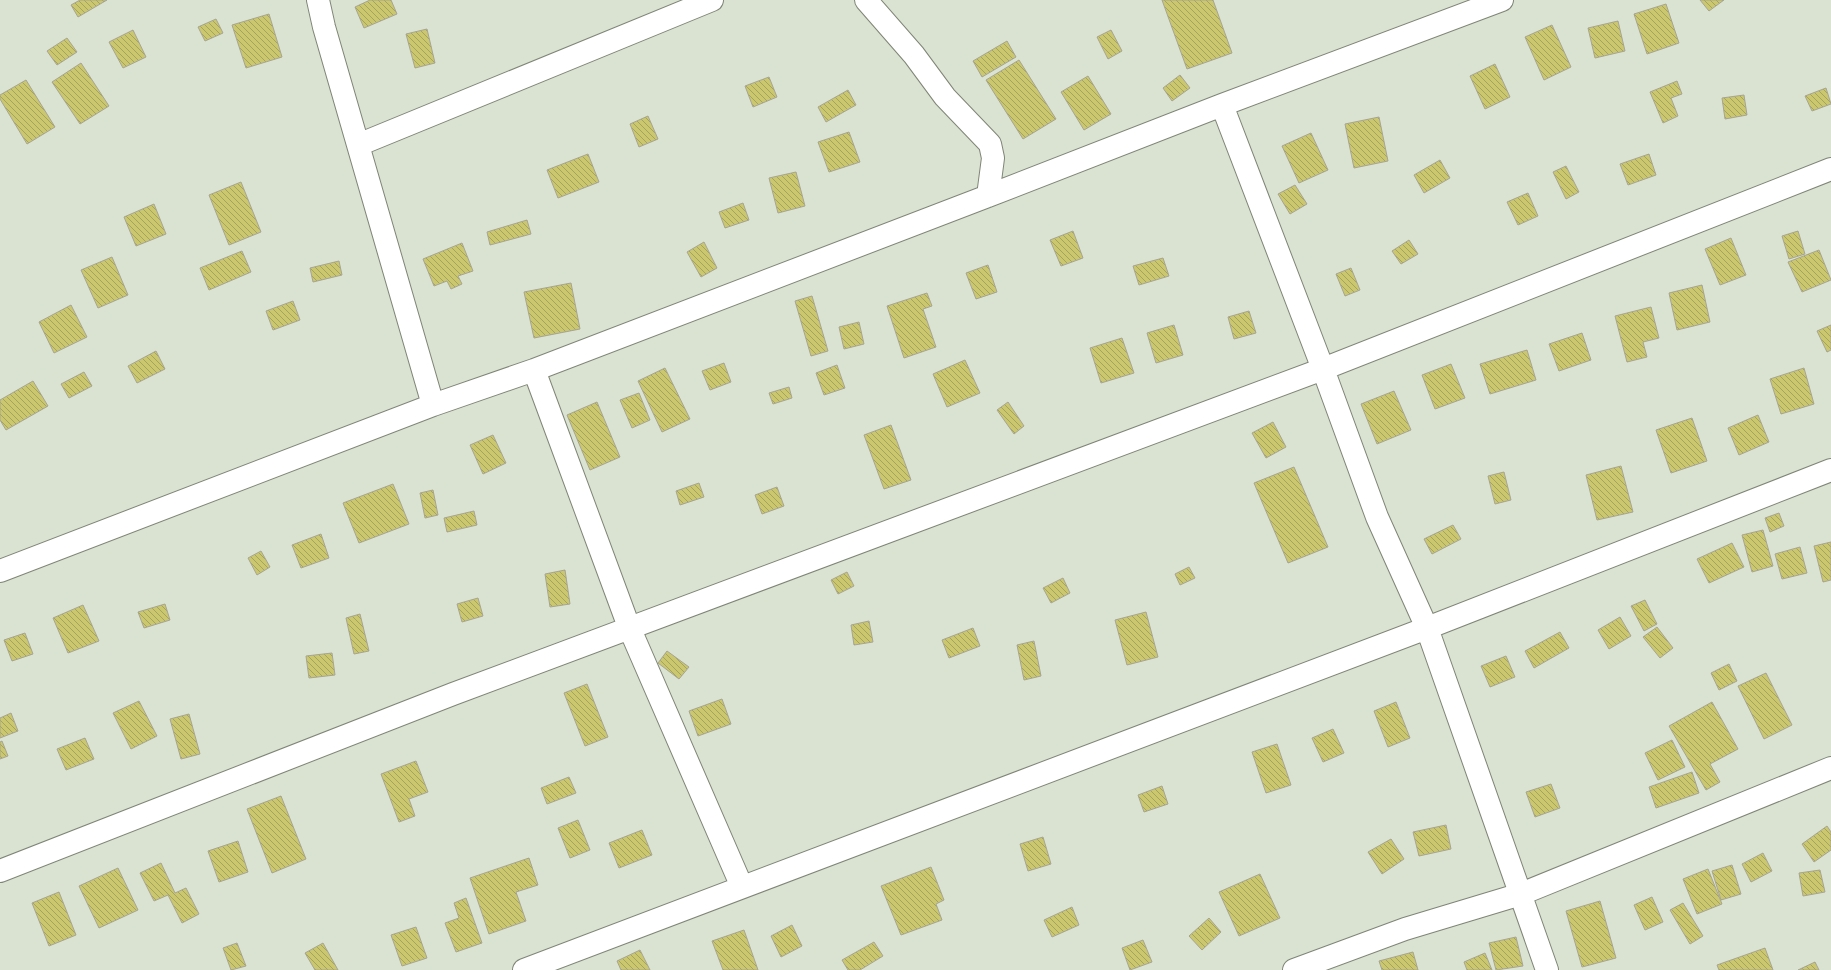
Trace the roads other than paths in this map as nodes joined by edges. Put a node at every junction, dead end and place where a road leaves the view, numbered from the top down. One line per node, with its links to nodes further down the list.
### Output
1 (318, 0): 6 (street)
2 (712, 0): 6 (street)
3 (866, 0): 8 (street)
4 (1502, 0): 5 (street)
5 (1222, 105): 8 (street); 9 (street)
6 (358, 146): 11 (street)
7 (1831, 169): 9 (street)
8 (988, 196): 10 (street)
9 (1323, 369): 14 (street); 15 (street)
10 (534, 370): 11 (street); 14 (street)
11 (433, 405): 13 (street)
12 (1831, 470): 15 (street)
13 (0, 571)
14 (629, 627): 17 (street); 18 (street)
15 (1427, 628): 18 (street); 19 (street)
16 (1831, 768): 19 (street)
17 (0, 871)
18 (742, 887): 20 (street)
19 (1521, 894): 21 (street); 22 (street)
20 (524, 970)
21 (1294, 970)
22 (1547, 970)

